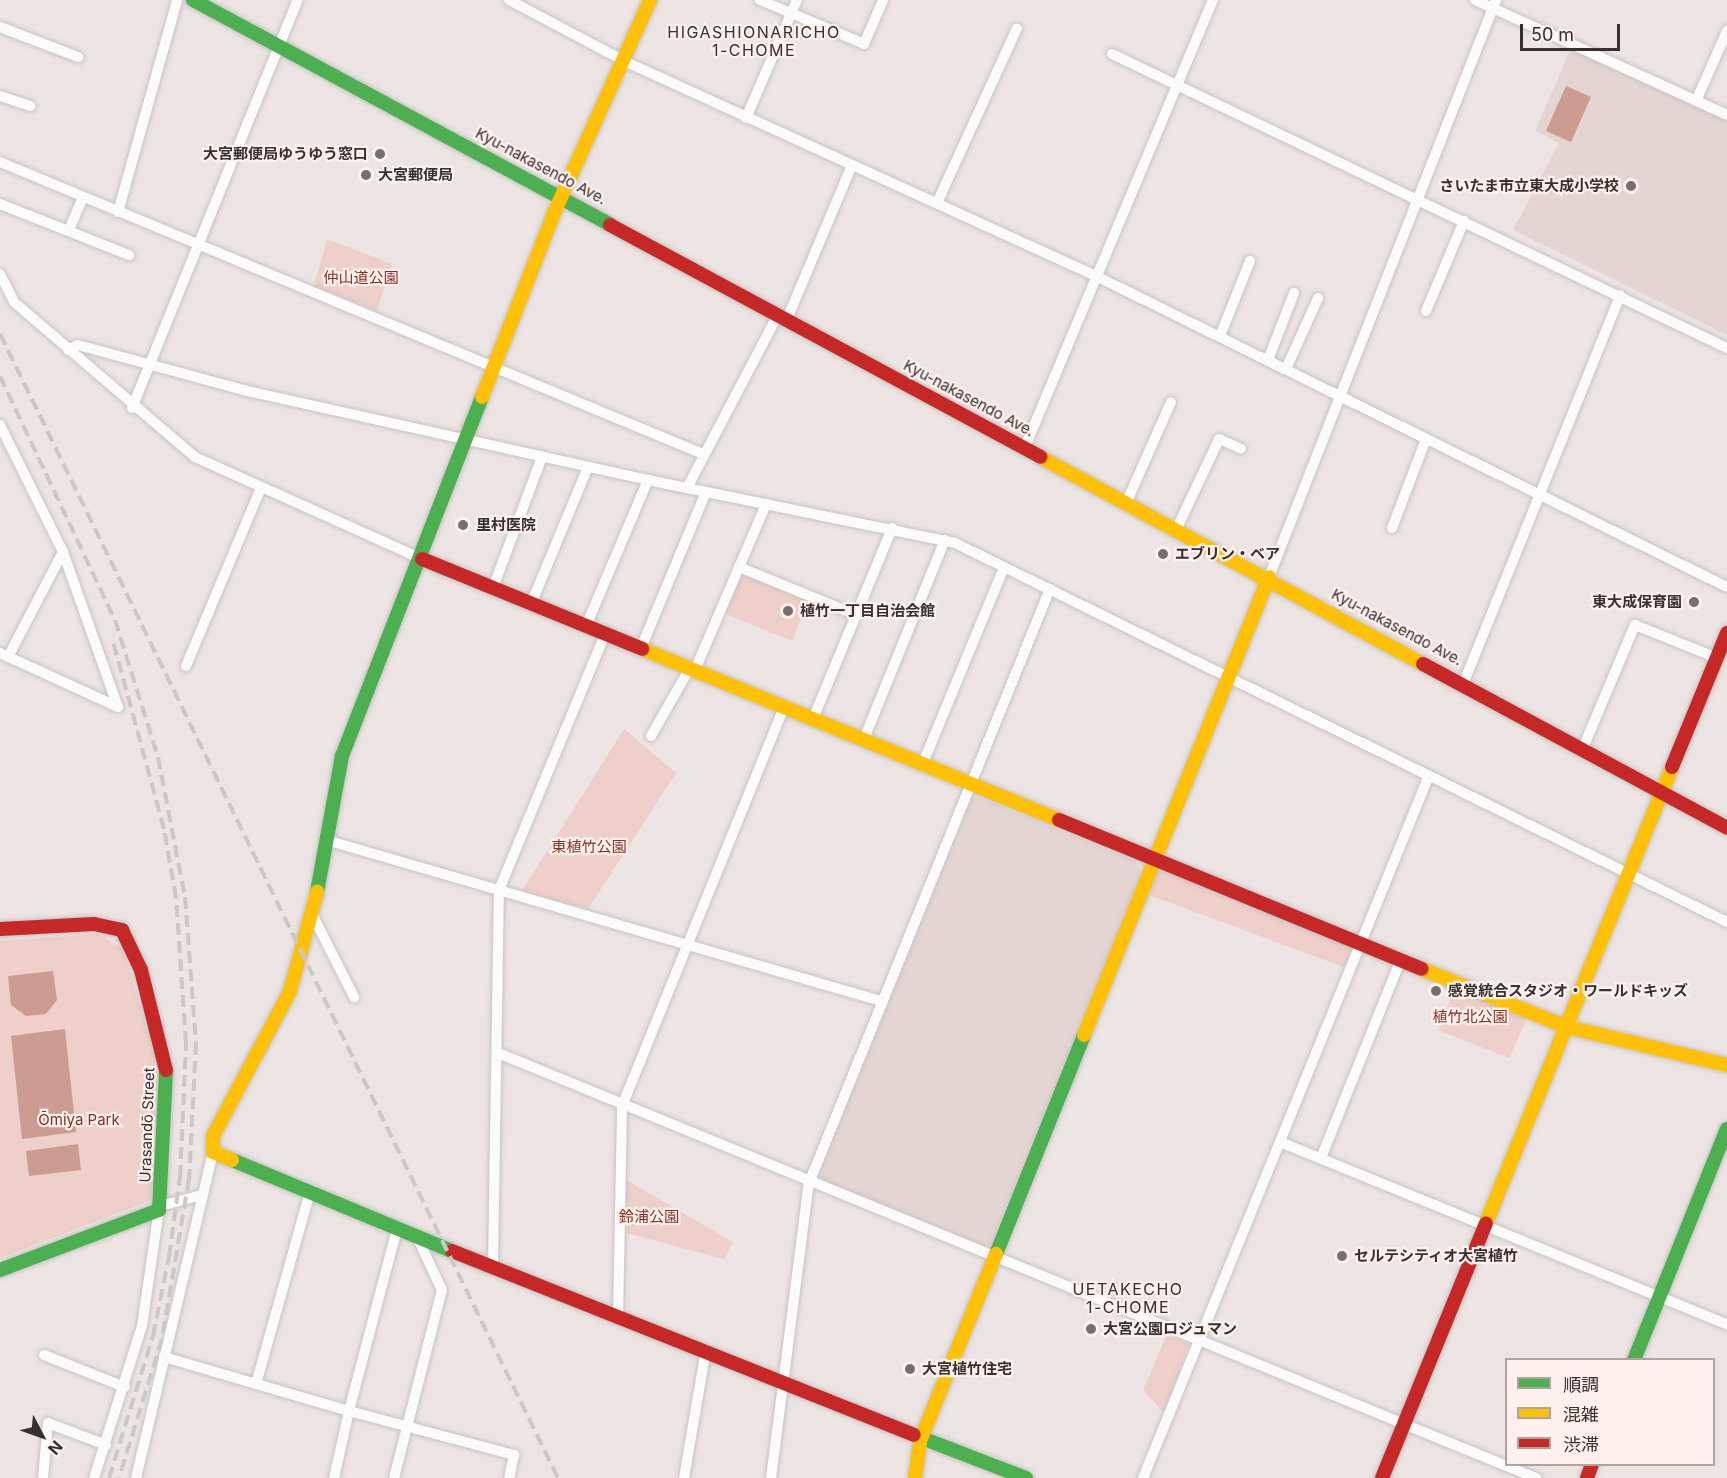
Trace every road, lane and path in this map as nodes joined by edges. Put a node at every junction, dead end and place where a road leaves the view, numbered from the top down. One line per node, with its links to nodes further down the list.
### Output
1 (177, 0): 33 (street)
2 (193, 0): 16 (street, Kyu-nakasendo Ave.)
3 (298, 0): 16 (street)
4 (509, 0): 19 (street)
5 (650, 0): 19 (street)
6 (760, 0): 12 (street)
7 (797, 0): 12 (street)
8 (883, 0): 12 (street)
9 (1213, 0): 20 (street)
10 (1475, 0): 11 (street)
11 (1494, 4): 22 (street); 30 (street)
12 (792, 12): 25 (street)
13 (0, 27): 18 (street)
14 (1017, 28): 31 (street)
15 (1727, 31): 22 (street)
16 (279, 46): 28 (street, Kyu-nakasendo Ave.); 36 (street)
17 (1112, 54): 20 (street)
18 (78, 57)
19 (624, 61): 25 (street); 28 (street)
20 (1179, 83): 30 (street); 40 (street)
21 (0, 96): 23 (street)
22 (1696, 101): 24 (street)
23 (30, 106)
24 (1727, 116)
25 (746, 118): 27 (street)
26 (0, 162): 29 (street)
27 (852, 165): 31 (street); 45 (street)
28 (563, 196): 45 (street, Kyu-nakasendo Ave.); 51 (street)
29 (83, 197): 33 (street); 35 (street)
30 (1417, 200): 34 (street); 53 (street)
31 (937, 203): 40 (street)
32 (0, 204): 35 (street)
33 (118, 212): 36 (street)
34 (1464, 221): 42 (street); 44 (street)
35 (69, 230): 37 (street)
36 (198, 245): 50 (street); 51 (street)
37 (129, 255)
38 (1251, 261): 46 (street)
39 (0, 274): 48 (street)
40 (1096, 276): 46 (street); 59 (street)
41 (1294, 293): 49 (street)
42 (1620, 295): 47 (street); 68 (street)
43 (1318, 298): 52 (street)
44 (1426, 311)
45 (782, 317): 59 (street, Kyu-nakasendo Ave.); 61 (street)
46 (1220, 336): 49 (street)
47 (1727, 348)
48 (68, 350): 50 (street); 55 (street)
49 (1268, 360): 52 (street)
50 (150, 363): 55 (street); 58 (street)
51 (496, 368): 58 (street); 61 (street)
52 (1287, 369): 53 (street)
53 (1340, 395): 57 (street); 79 (street)
54 (1171, 402): 69 (street)
55 (132, 408): 66 (street)
56 (0, 425): 75 (street)
57 (1426, 439): 68 (street); 73 (street)
58 (470, 440): 62 (street); 76 (street)
59 (1025, 447): 69 (street, Kyu-nakasendo Ave.)
60 (1241, 449): 72 (street)
61 (703, 454): 65 (street)
62 (542, 457): 63 (street); 81 (street)
63 (588, 467): 64 (street); 83 (street)
64 (648, 480): 65 (street); 85 (street)
65 (687, 488): 67 (street)
66 (260, 490): 76 (street); 91 (street)
67 (706, 492): 70 (street); 88 (street)
68 (1539, 497): 80 (street); 94 (street)
69 (1127, 501): 72 (street, Kyu-nakasendo Ave.)
70 (766, 504): 71 (street); 77 (street)
71 (892, 528): 74 (street); 84 (street)
72 (1177, 528): 79 (street, Kyu-nakasendo Ave.)
73 (1392, 528)
74 (945, 540): 78 (street); 98 (street)
75 (63, 552): 89 (street); 89 (street)
76 (422, 560): 81 (street); 105 (street)
77 (739, 567): 84 (street); 92 (street)
78 (1004, 567): 82 (street); 100 (street)
79 (1269, 577): 93 (street); 94 (street, Kyu-nakasendo Ave.)
80 (1727, 587)
81 (492, 588): 83 (street)
82 (1050, 589): 93 (street); 102 (street)
83 (531, 604): 85 (street)
84 (856, 615): 96 (street)
85 (586, 626): 87 (street)
86 (1727, 633): 90 (street)
87 (604, 634): 88 (street); 108 (street)
88 (641, 648): 92 (street)
89 (4, 655)
90 (1717, 658): 99 (street); 103 (street)
91 (186, 666)
92 (692, 669): 95 (street); 97 (street)
93 (1230, 676): 101 (street); 106 (street)
94 (1464, 682): 99 (street, Kyu-nakasendo Ave.)
95 (784, 707): 96 (street); 113 (street)
96 (813, 719): 98 (street)
97 (651, 736)
98 (864, 739): 100 (street)
99 (1583, 748): 103 (street, Kyu-nakasendo Ave.)
100 (923, 763): 102 (street)
101 (1428, 778): 107 (street); 112 (street)
102 (971, 783): 106 (street); 116 (street)
103 (1661, 791): 104 (street, Kyu-nakasendo Ave.); 107 (street)
104 (1727, 828)
105 (326, 840): 108 (street); 109 (street)
106 (1156, 860): 112 (street); 132 (street)
107 (1628, 876): 110 (street); 117 (street)
108 (499, 890): 113 (street); 118 (street)
109 (314, 918): 115 (street); 123 (street)
110 (1727, 921)
111 (0, 929): 128 (street, Urasandō Street)
112 (1361, 942): 114 (street); 122 (street)
113 (687, 946): 116 (street); 120 (street)
114 (1401, 959): 117 (street); 124 (street)
115 (354, 998)
116 (881, 1001): 125 (street)
117 (1567, 1027): 119 (street); 129 (street)
118 (498, 1053): 120 (street); 133 (street)
119 (1727, 1065)
120 (622, 1106): 125 (street); 136 (street)
121 (1727, 1129): 135 (street)
122 (1280, 1142): 124 (street); 138 (street)
123 (213, 1152): 126 (street); 127 (street)
124 (1321, 1158): 129 (street)
125 (808, 1183): 132 (street); 144 (street)
126 (310, 1192): 130 (street); 143 (street)
127 (202, 1196): 128 (street); 141 (street)
128 (159, 1208): 134 (street); 145 (street)
129 (1483, 1224): 135 (street); 147 (street)
130 (397, 1229): 131 (street); 146 (street)
131 (418, 1239): 133 (street); 148 (street)
132 (995, 1257): 138 (street); 149 (street)
133 (493, 1266): 136 (street)
134 (0, 1270)
135 (1659, 1297): 137 (street); 142 (street)
136 (618, 1318): 140 (street)
137 (1727, 1324)
138 (1199, 1339): 147 (street); 163 (street)
139 (44, 1355): 145 (street)
140 (705, 1355): 144 (street); 159 (street)
141 (164, 1357): 143 (street); 155 (street)
142 (1634, 1358)
143 (256, 1384): 146 (street)
144 (783, 1386): 149 (street); 160 (street)
145 (125, 1388): 150 (street)
146 (349, 1411): 148 (street); 156 (street)
147 (1405, 1423): 151 (street); 164 (street)
148 (406, 1426): 157 (street); 158 (street)
149 (920, 1441): 161 (street); 162 (street)
150 (106, 1445): 153 (street); 154 (street)
151 (1505, 1465)
152 (1507, 1466): 165 (street)
153 (43, 1478)
154 (94, 1478)
155 (136, 1478)
156 (333, 1478)
157 (394, 1478)
158 (509, 1478)
159 (684, 1478)
160 (771, 1478)
161 (915, 1478)
162 (1026, 1478)
163 (1143, 1478)
164 (1382, 1478)
165 (1536, 1478)

